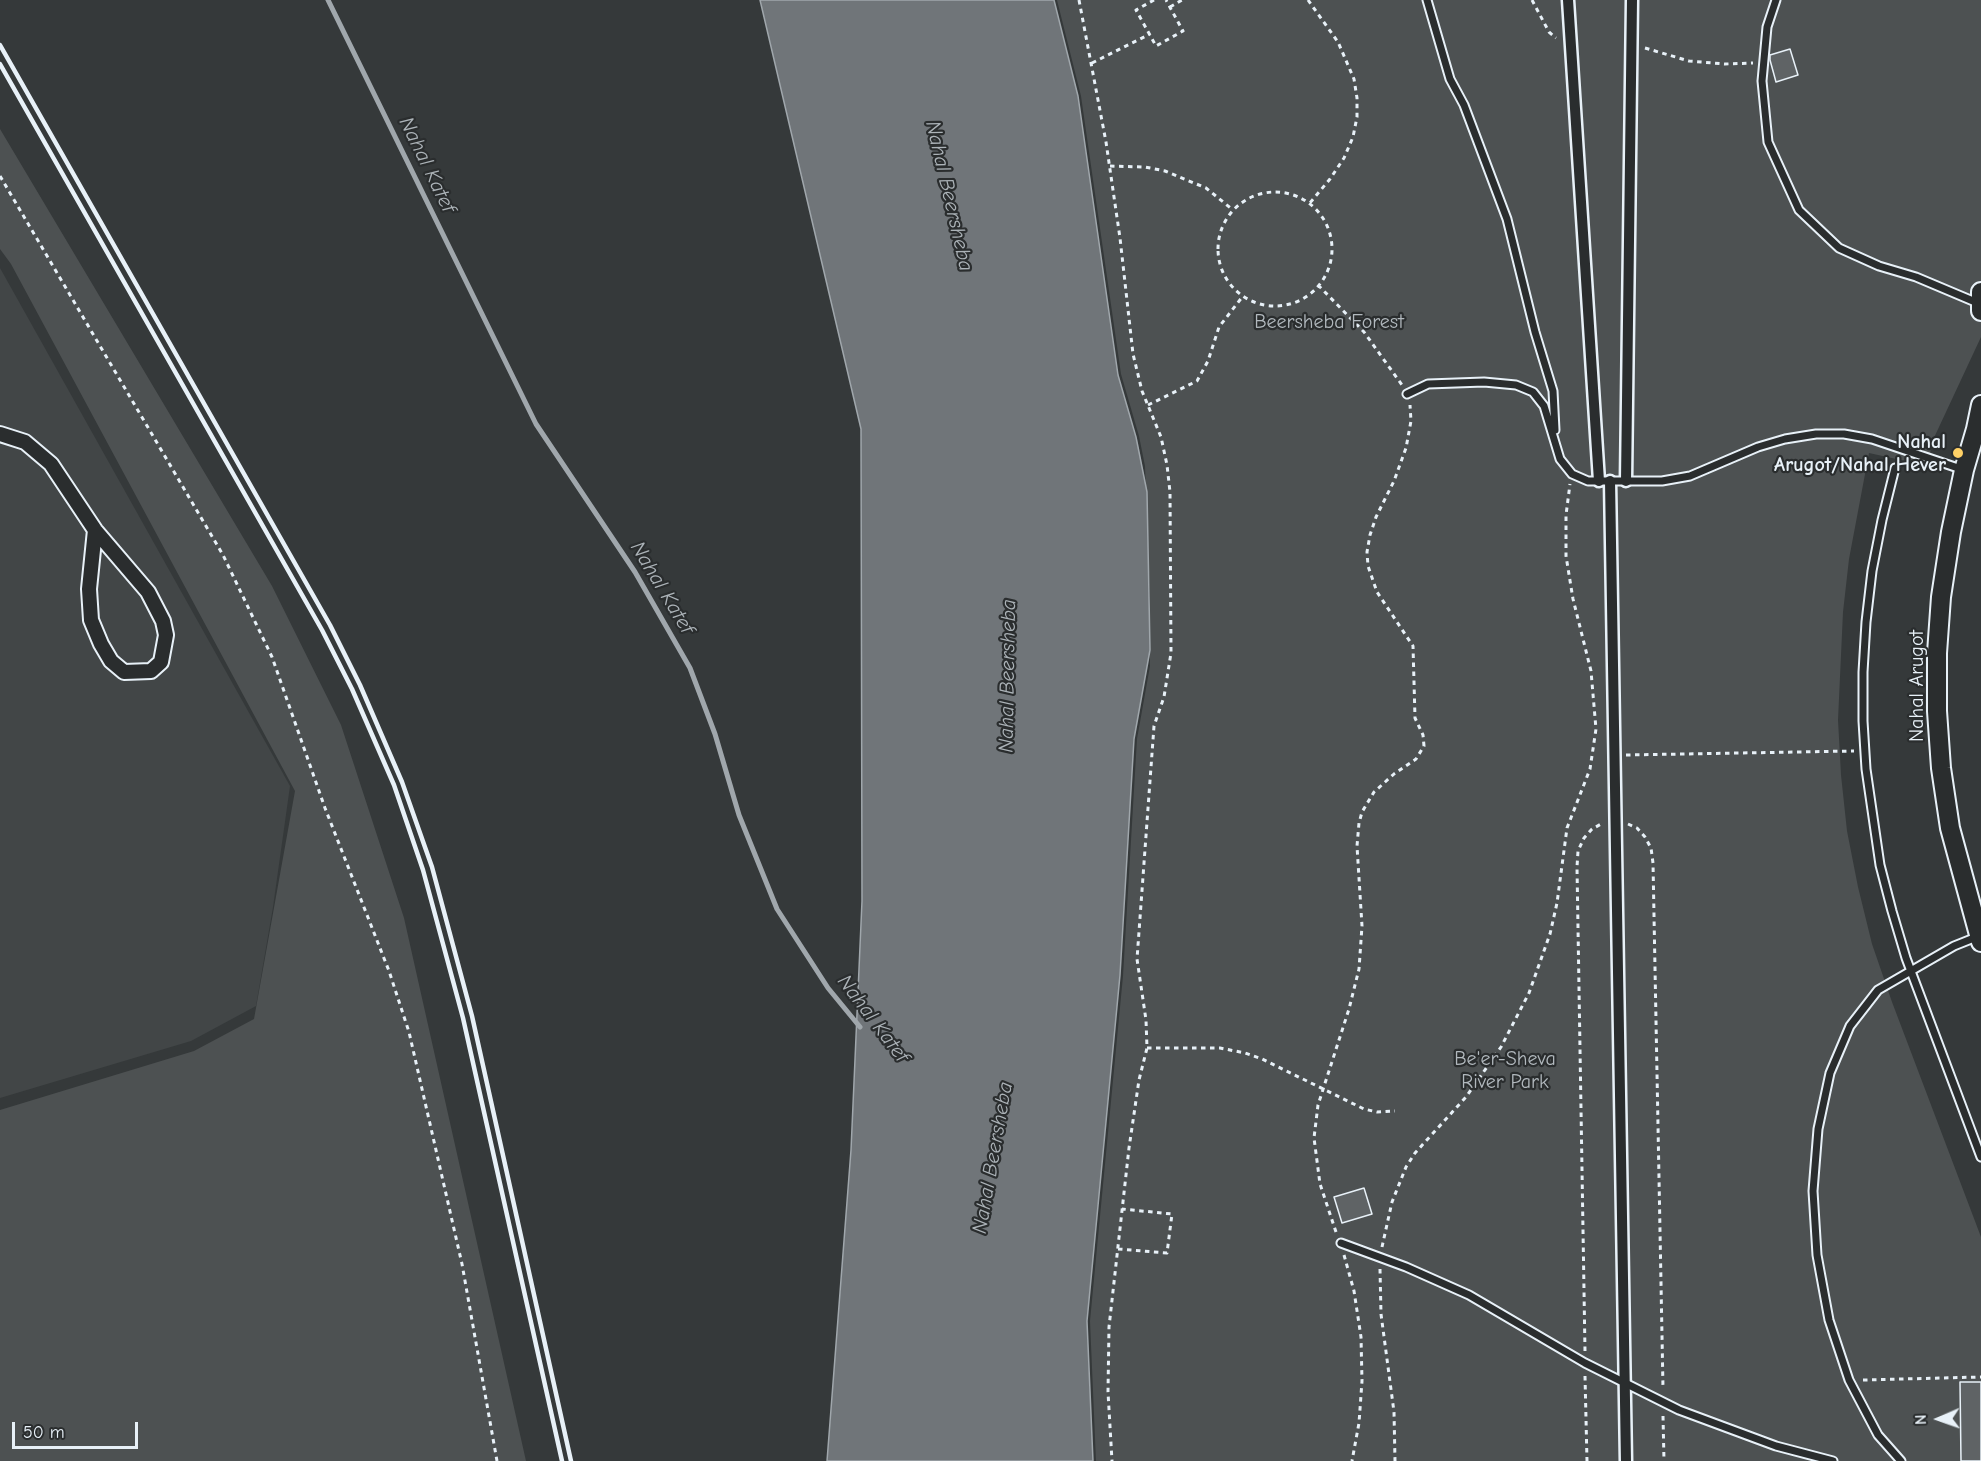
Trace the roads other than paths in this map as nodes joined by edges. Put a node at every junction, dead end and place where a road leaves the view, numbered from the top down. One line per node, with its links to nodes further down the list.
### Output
1 (1427, 0): 10 (lane)
2 (1568, 0): 13 (street)
3 (1632, 0): 15 (street)
4 (1776, 0): 5 (lane)
5 (1981, 302)
6 (1407, 394): 10 (lane)
7 (1981, 405): 8 (street, Nahal Arugot)
8 (1979, 426): 12 (street, Nahal Arugot)
9 (0, 434): 16 (street)
10 (1556, 444): 13 (lane)
11 (1894, 468): 18 (lane)
12 (1964, 470): 15 (lane); 17 (street, Nahal Arugot)
13 (1599, 481): 14 (lane)
14 (1610, 481): 15 (lane); 22 (street)
15 (1626, 481)
16 (95, 530): 16 (street)
17 (1980, 939): 18 (lane)
18 (1911, 970): 19 (lane); 25 (lane)
19 (1979, 1146): 20 (lane)
20 (1981, 1156)
21 (1341, 1243): 22 (lane)
22 (1624, 1383): 23 (street); 24 (lane)
23 (1626, 1461)
24 (1833, 1461)
25 (1902, 1461)

